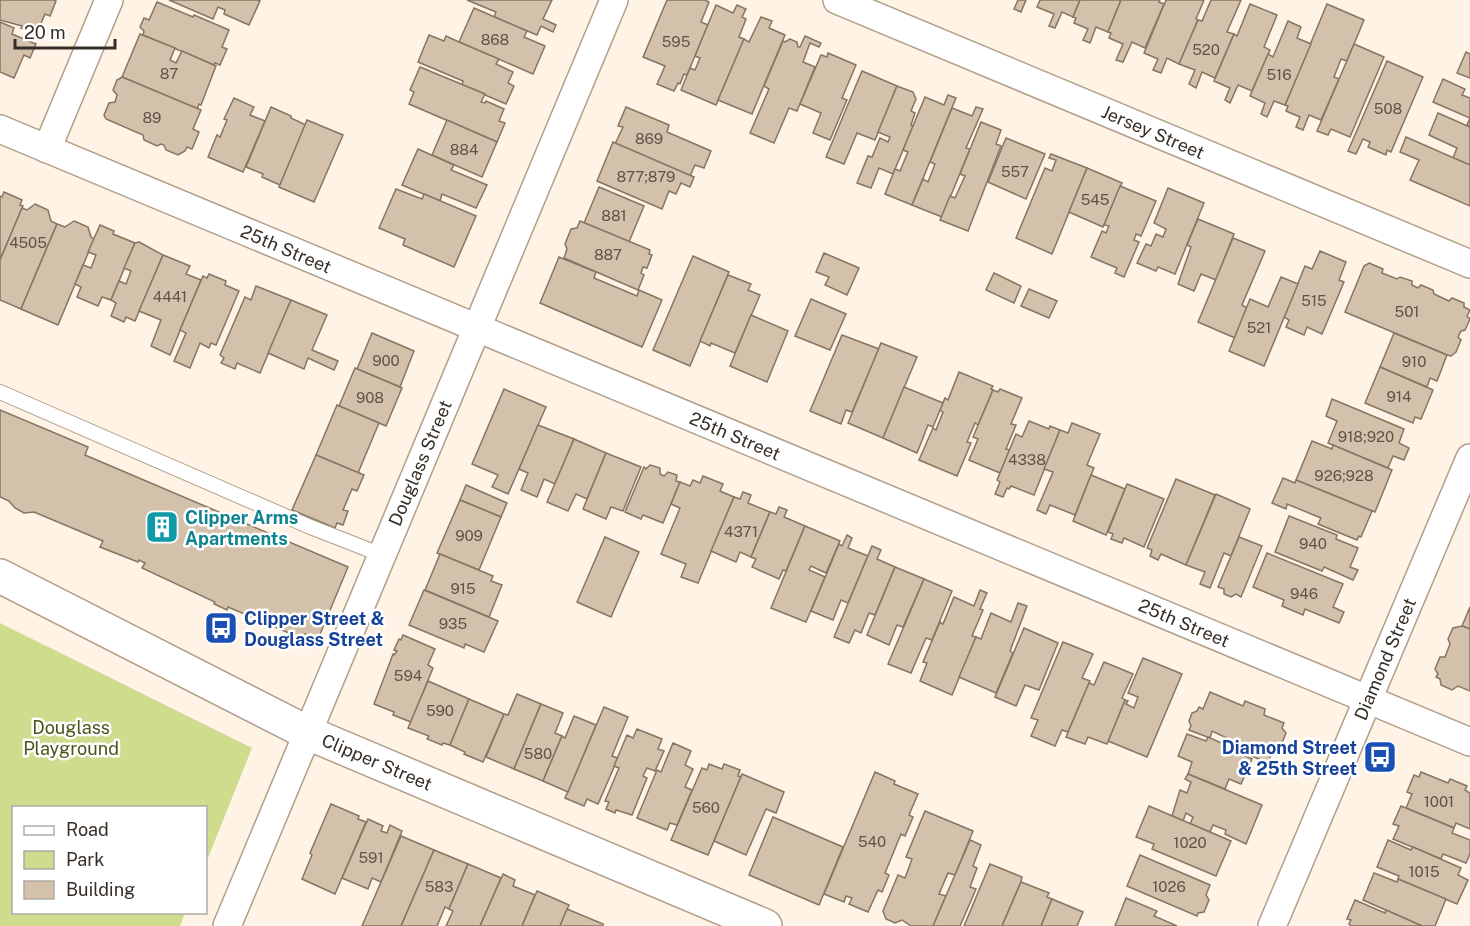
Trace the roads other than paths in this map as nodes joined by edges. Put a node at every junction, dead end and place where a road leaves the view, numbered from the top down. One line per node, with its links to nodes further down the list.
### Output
1 (109, 0): 5 (street)
2 (614, 0): 7 (street, Douglass Street)
3 (837, 0): 6 (street, Jersey Street)
4 (0, 129): 5 (street, 25th Street)
5 (47, 149): 7 (street, 25th Street)
6 (1470, 264)
7 (477, 328): 10 (street, Douglass Street); 12 (street, 25th Street)
8 (0, 392): 10 (lane)
9 (1470, 458): 12 (street, Diamond Street)
10 (382, 555): 13 (street, Douglass Street)
11 (0, 576): 13 (street, Clipper Street)
12 (1368, 700): 14 (street, 25th Street); 17 (street, Diamond Street)
13 (308, 733): 15 (street, Douglass Street); 16 (street, Clipper Street)
14 (1470, 742)
15 (227, 926)
16 (765, 926)
17 (1272, 926)

